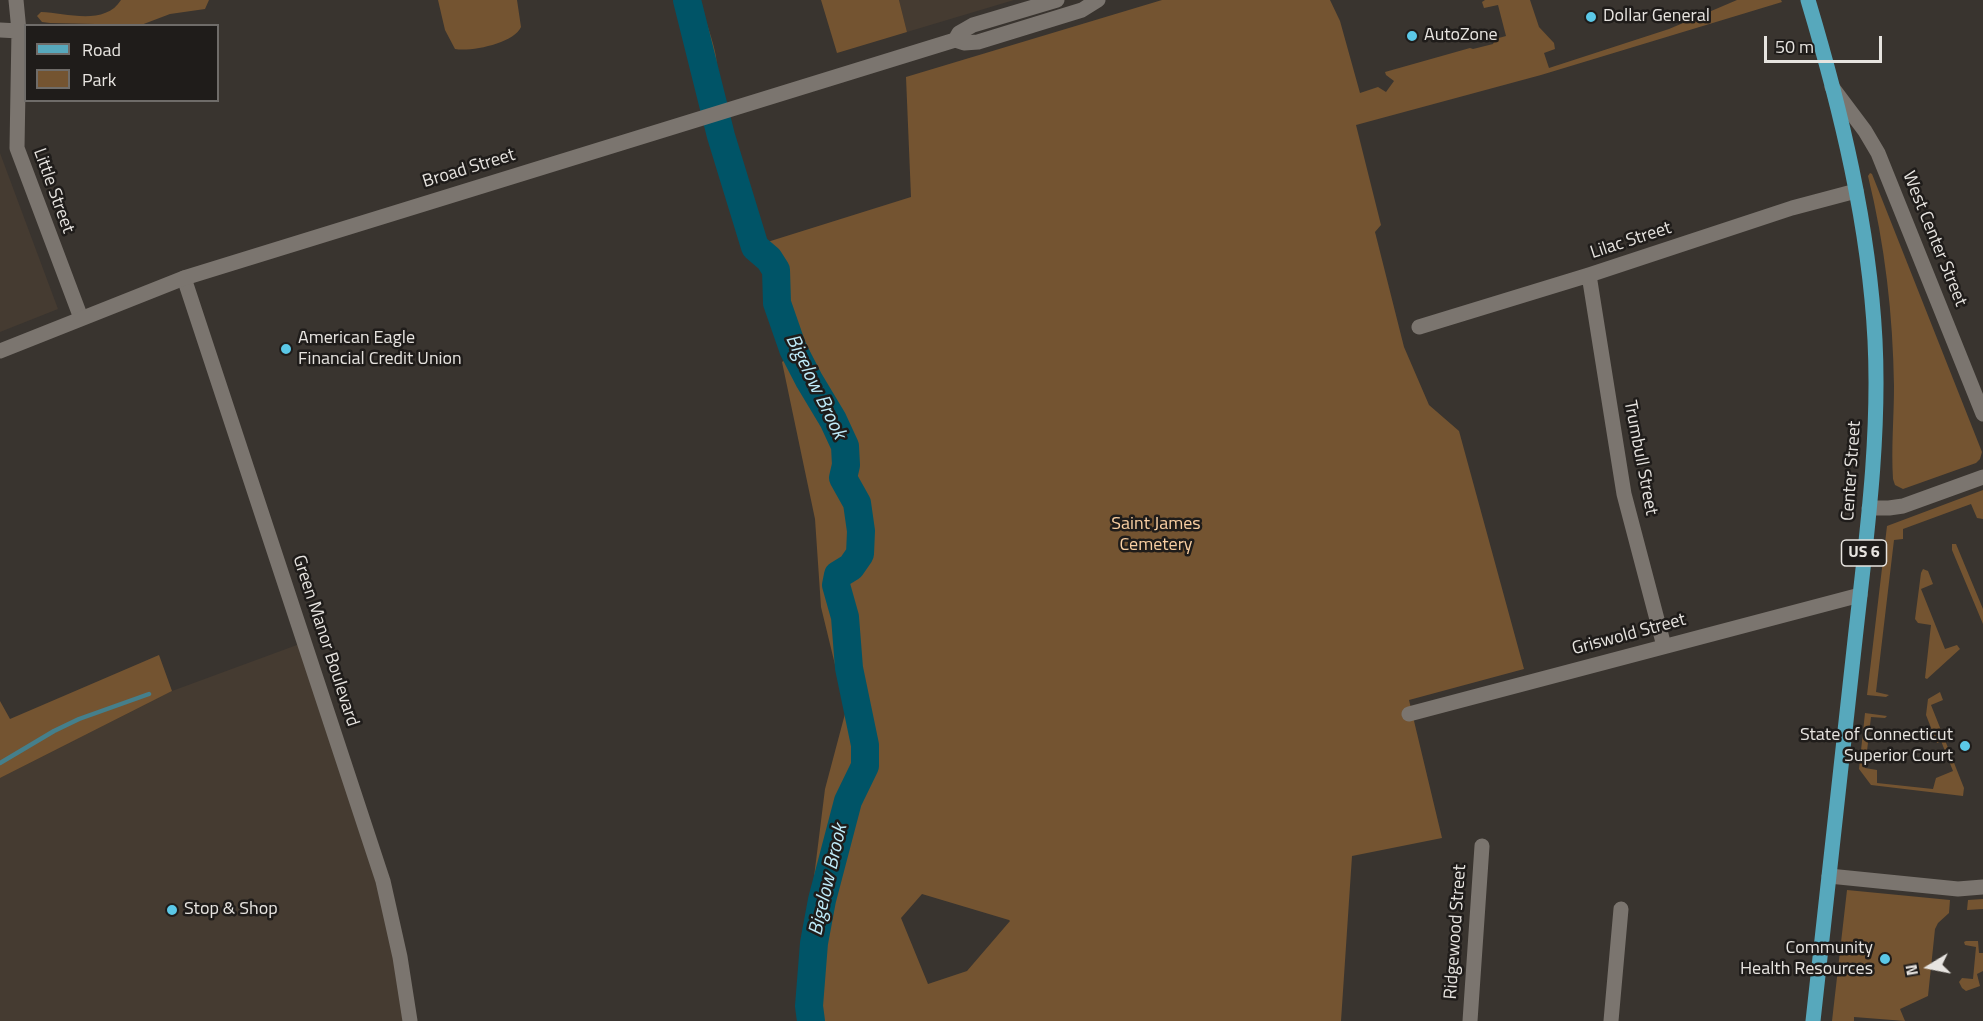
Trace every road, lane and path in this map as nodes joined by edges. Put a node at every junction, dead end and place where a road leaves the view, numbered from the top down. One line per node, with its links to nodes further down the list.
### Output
1 (16, 0): 6 (street, Little Street)
2 (1057, 0): 7 (street, Broad Street)
3 (1098, 0): 7 (street, Broad Street)
4 (1808, 0): 8 (main road, Center Street / US 6)
5 (0, 30): 6 (street)
6 (19, 31): 12 (street, Little Street)
7 (955, 40): 11 (street, Broad Street)
8 (1832, 87): 9 (main road, Center Street / US 6); 15 (street, West Center Street)
9 (1856, 191): 10 (street, Lilac Street); 17 (main road, Center Street / US 6)
10 (1589, 275): 13 (street, Lilac Street); 19 (street, Trumbull Street)
11 (184, 278): 12 (street, Broad Street); 25 (street, Green Manor Boulevard)
12 (81, 318): 14 (street, Broad Street)
13 (1419, 327)
14 (0, 351)
15 (1983, 414)
16 (1983, 477): 17 (street)
17 (1869, 508): 18 (main road, Center Street / US 6)
18 (1860, 595): 19 (street, Griswold Street); 22 (main road, Center Street / US 6)
19 (1664, 646): 20 (street, Griswold Street)
20 (1408, 714)
21 (1482, 846): 26 (street, Ridgewood Street)
22 (1829, 876): 23 (street); 28 (main road, Center Street / US 6)
23 (1983, 887)
24 (1622, 909): 27 (street)
25 (410, 1021)
26 (1470, 1021)
27 (1611, 1021)
28 (1813, 1021)

